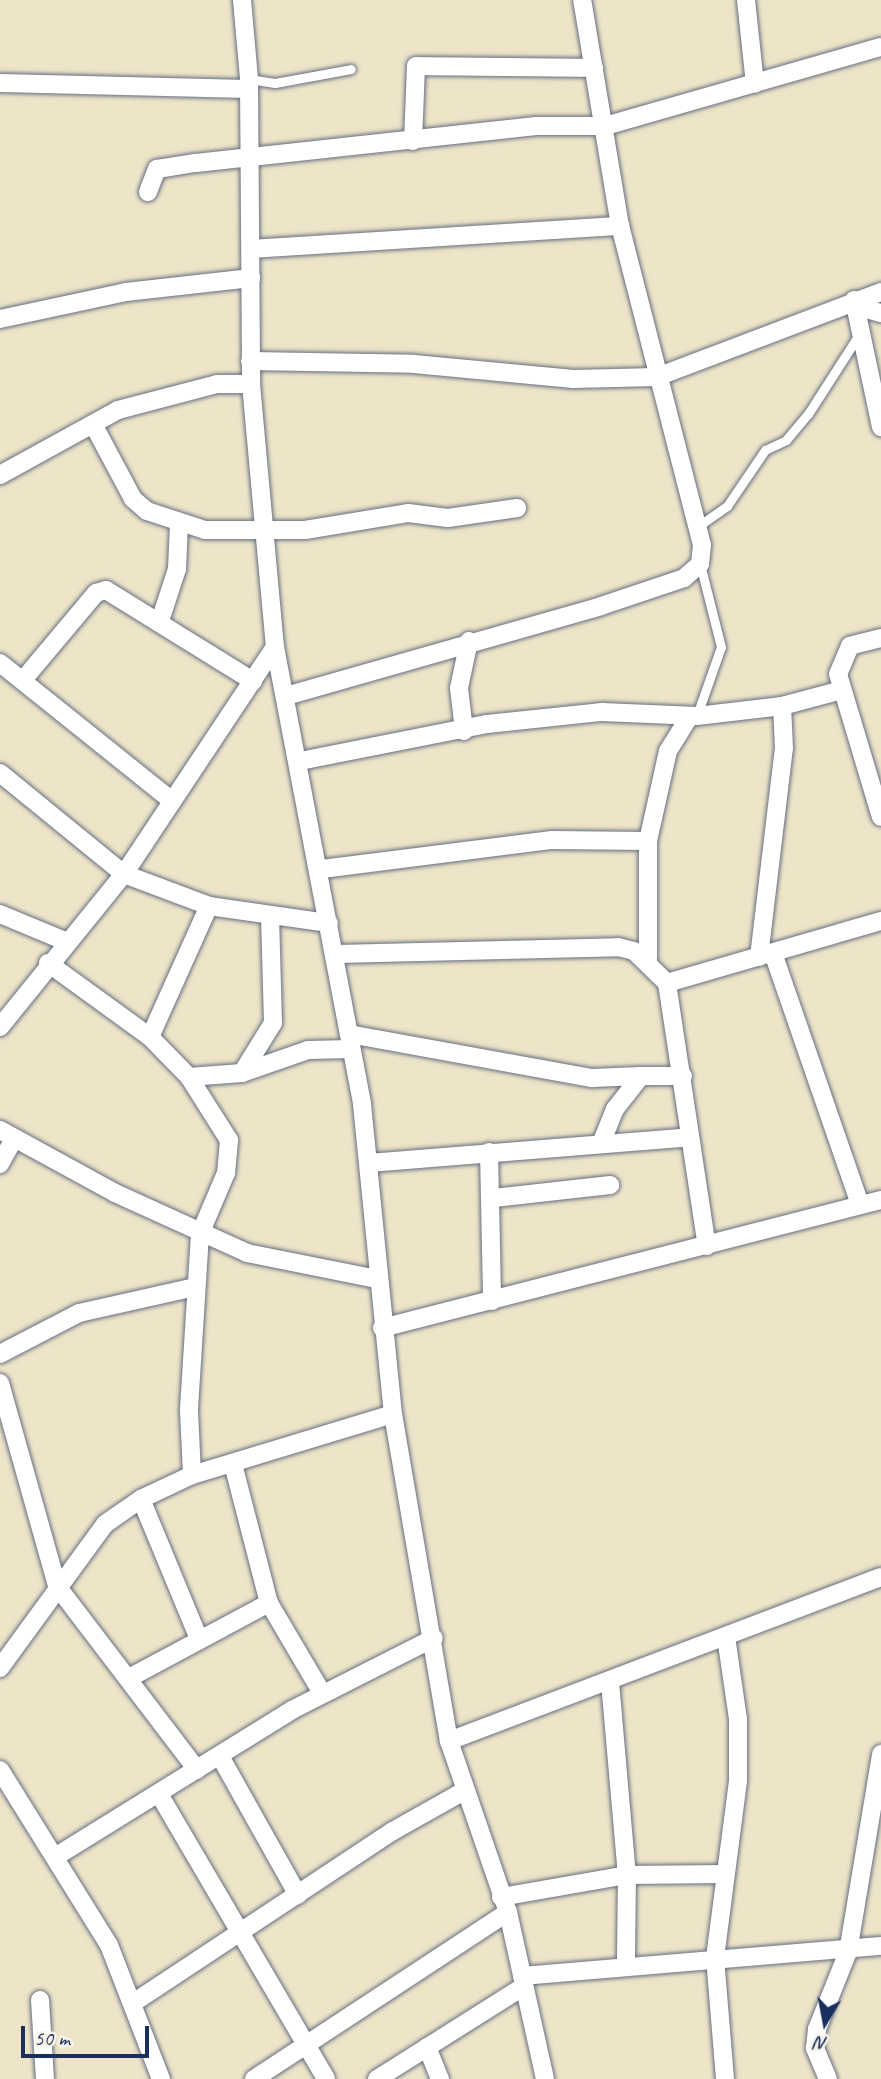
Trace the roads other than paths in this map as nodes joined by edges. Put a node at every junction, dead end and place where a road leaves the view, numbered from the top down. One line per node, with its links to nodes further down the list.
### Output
1 (242, 0): 7 (street)
2 (582, 0): 5 (street)
3 (746, 0): 8 (street)
4 (881, 47): 8 (street)
5 (594, 68): 10 (street); 11 (street)
6 (351, 69): 7 (lane)
7 (249, 84): 9 (street); 12 (street)
8 (755, 84): 10 (street)
9 (2, 87)
10 (605, 126): 11 (street); 14 (street)
11 (413, 141): 12 (street)
12 (251, 161): 13 (street); 15 (street)
13 (148, 192)
14 (620, 226): 15 (street); 23 (street)
15 (251, 249): 16 (street)
16 (250, 278): 20 (street); 22 (street)
17 (881, 292): 18 (street)
18 (855, 303): 19 (street); 21 (street); 23 (street)
19 (881, 313)
20 (0, 319)
21 (861, 331): 26 (street); 30 (lane)
22 (250, 360): 23 (street); 24 (street)
23 (657, 377): 30 (street)
24 (251, 384): 25 (street); 31 (street)
25 (93, 424): 27 (street); 29 (street)
26 (881, 426)
27 (0, 475)
28 (517, 508): 31 (street)
29 (179, 524): 31 (street); 33 (street)
30 (697, 527): 32 (street)
31 (265, 531): 36 (street)
32 (700, 564): 35 (street); 43 (lane)
33 (160, 621): 38 (street); 39 (street)
34 (881, 638): 40 (street)
35 (469, 641): 41 (street); 44 (street)
36 (275, 647): 39 (street); 41 (street)
37 (0, 663): 38 (street)
38 (23, 680): 48 (street)
39 (253, 681): 48 (street)
40 (842, 690): 42 (street); 47 (street)
41 (286, 696): 45 (street)
42 (782, 706): 43 (street); 60 (street)
43 (693, 716): 44 (street); 50 (street)
44 (464, 731): 45 (street)
45 (300, 761): 51 (street)
46 (0, 773): 52 (street)
47 (877, 787): 49 (street)
48 (172, 801): 52 (street)
49 (881, 817)
50 (648, 841): 51 (street); 62 (street)
51 (322, 869): 57 (street)
52 (124, 874): 53 (street); 58 (street)
53 (209, 906): 55 (street); 65 (street)
54 (0, 914): 58 (street)
55 (270, 915): 57 (street); 67 (street)
56 (881, 921): 60 (street)
57 (329, 923): 59 (street)
58 (65, 941): 61 (street)
59 (337, 954): 62 (street); 66 (street)
60 (766, 955): 63 (street); 80 (street)
61 (48, 963): 64 (street); 65 (street)
62 (648, 963): 63 (street)
63 (667, 983): 69 (street)
64 (0, 1027)
65 (150, 1037): 70 (street)
66 (350, 1041): 67 (street); 68 (street); 75 (street)
67 (242, 1073): 70 (street)
68 (641, 1076): 69 (street); 73 (street)
69 (683, 1076): 72 (street)
70 (189, 1077): 81 (street)
71 (7, 1134): 76 (street); 81 (street)
72 (690, 1137): 73 (street); 82 (street)
73 (601, 1143): 74 (street)
74 (489, 1152): 75 (street); 78 (street)
75 (369, 1163): 83 (street)
76 (0, 1164)
77 (610, 1185): 78 (street)
78 (494, 1198): 85 (street)
79 (881, 1200): 80 (street)
80 (859, 1201): 82 (street)
81 (200, 1234): 83 (street); 84 (street)
82 (707, 1245): 85 (street)
83 (377, 1279): 86 (street)
84 (195, 1287): 87 (street); 91 (street)
85 (492, 1300): 86 (street)
86 (382, 1328): 89 (street)
87 (0, 1353)
88 (0, 1383): 94 (street)
89 (393, 1414): 90 (street); 97 (street)
90 (233, 1464): 91 (street); 95 (street)
91 (192, 1475): 92 (street)
92 (141, 1499): 94 (street); 98 (street)
93 (881, 1577): 96 (street)
94 (57, 1586): 99 (street); 100 (street)
95 (269, 1603): 98 (street); 102 (street)
96 (726, 1637): 101 (street); 111 (street)
97 (434, 1638): 102 (street); 103 (street)
98 (199, 1639): 100 (street)
99 (0, 1668)
100 (130, 1678): 107 (street)
101 (610, 1682): 103 (street); 112 (street)
102 (322, 1693): 105 (street)
103 (449, 1741): 108 (street)
104 (881, 1754): 117 (street)
105 (221, 1758): 107 (street); 113 (street)
106 (0, 1770): 110 (street)
107 (197, 1770): 109 (street)
108 (464, 1791): 113 (street); 114 (street)
109 (159, 1794): 110 (street); 115 (street)
110 (55, 1857): 122 (street)
111 (725, 1874): 112 (street); 118 (street)
112 (627, 1875): 114 (street); 119 (street)
113 (298, 1895): 115 (street)
114 (504, 1904): 120 (street); 124 (street)
115 (238, 1936): 122 (street); 124 (street)
116 (881, 1946): 117 (street)
117 (848, 1952): 118 (street); 133 (street)
118 (716, 1958): 119 (street); 132 (street)
119 (626, 1964): 120 (street)
120 (523, 1981): 123 (street); 131 (street)
121 (40, 2000): 126 (street)
122 (133, 2003): 127 (street)
123 (427, 2047): 129 (street); 130 (street)
124 (303, 2049): 125 (street); 128 (street)
125 (322, 2077)
126 (45, 2079)
127 (161, 2079)
128 (254, 2079)
129 (377, 2079)
130 (440, 2079)
131 (545, 2079)
132 (725, 2079)
133 (828, 2079)

